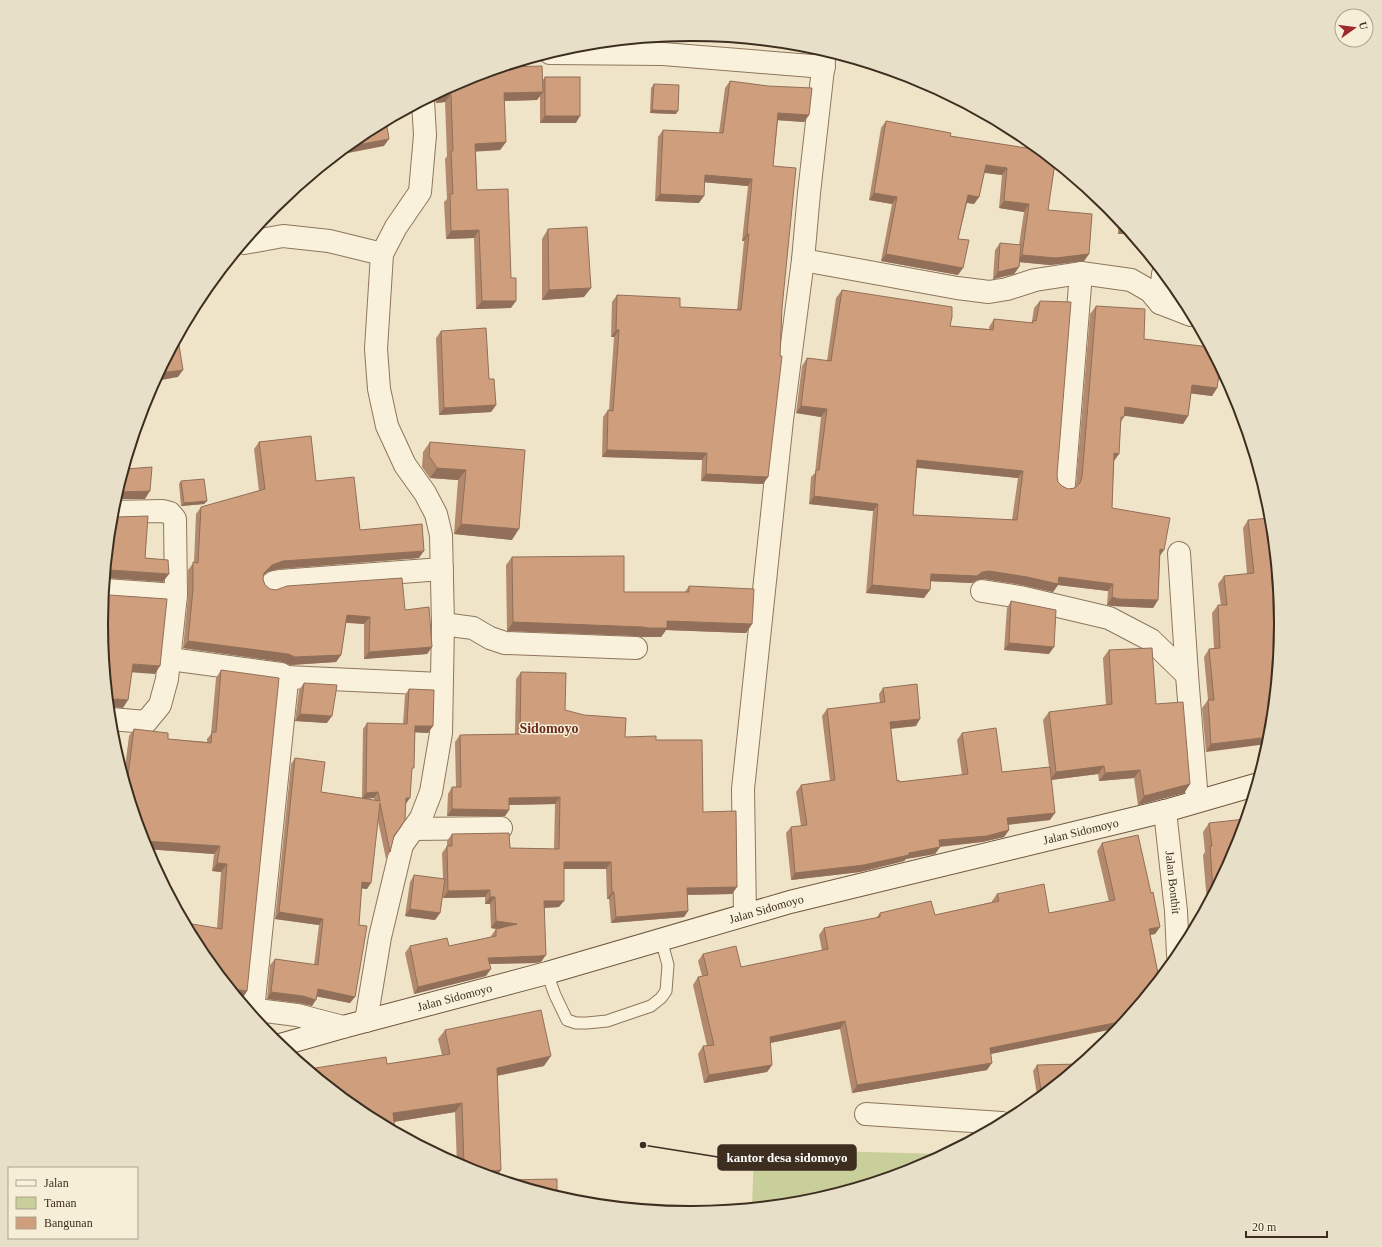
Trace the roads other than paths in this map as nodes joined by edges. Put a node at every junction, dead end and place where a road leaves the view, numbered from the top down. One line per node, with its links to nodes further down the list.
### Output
1 (572, 53): 2 (street)
2 (824, 59): 6 (street)
3 (423, 106): 5 (street)
4 (251, 242): 5 (street)
5 (382, 254): 14 (street)
6 (803, 260): 7 (street); 31 (street)
7 (1081, 273): 9 (street); 11 (street)
8 (1163, 283): 9 (street)
9 (1160, 303): 10 (street)
10 (1182, 311)
11 (1064, 484)
12 (120, 512): 18 (street)
13 (1179, 553): 22 (street)
14 (442, 569): 15 (street); 19 (street)
15 (270, 585)
16 (110, 590): 18 (street)
17 (982, 591): 22 (street)
18 (176, 595): 21 (street)
19 (442, 624): 20 (street); 24 (street)
20 (636, 648)
21 (170, 658): 23 (street); 25 (street)
22 (1187, 675): 27 (street)
23 (286, 677): 24 (street); 35 (street)
24 (442, 684): 30 (street)
25 (117, 719)
26 (1250, 786): 27 (street, Jalan Sidomoyo)
27 (1197, 801): 28 (street, Jalan Sidomoyo)
28 (1165, 811): 31 (street, Jalan Sidomoyo); 33 (street, Jalan Bonthit)
29 (501, 828): 30 (street)
30 (413, 829): 37 (street)
31 (745, 914): 32 (street, Jalan Sidomoyo)
32 (661, 939): 34 (street, Jalan Sidomoyo); 34 (lane)
33 (1177, 943)
34 (547, 973): 37 (street, Jalan Sidomoyo)
35 (252, 1007)
36 (257, 1012): 38 (street)
37 (366, 1022): 38 (street, Jalan Sidomoyo)
38 (343, 1027): 39 (street, Jalan Sidomoyo)
39 (287, 1043)
40 (866, 1114): 41 (street)
41 (991, 1122)

